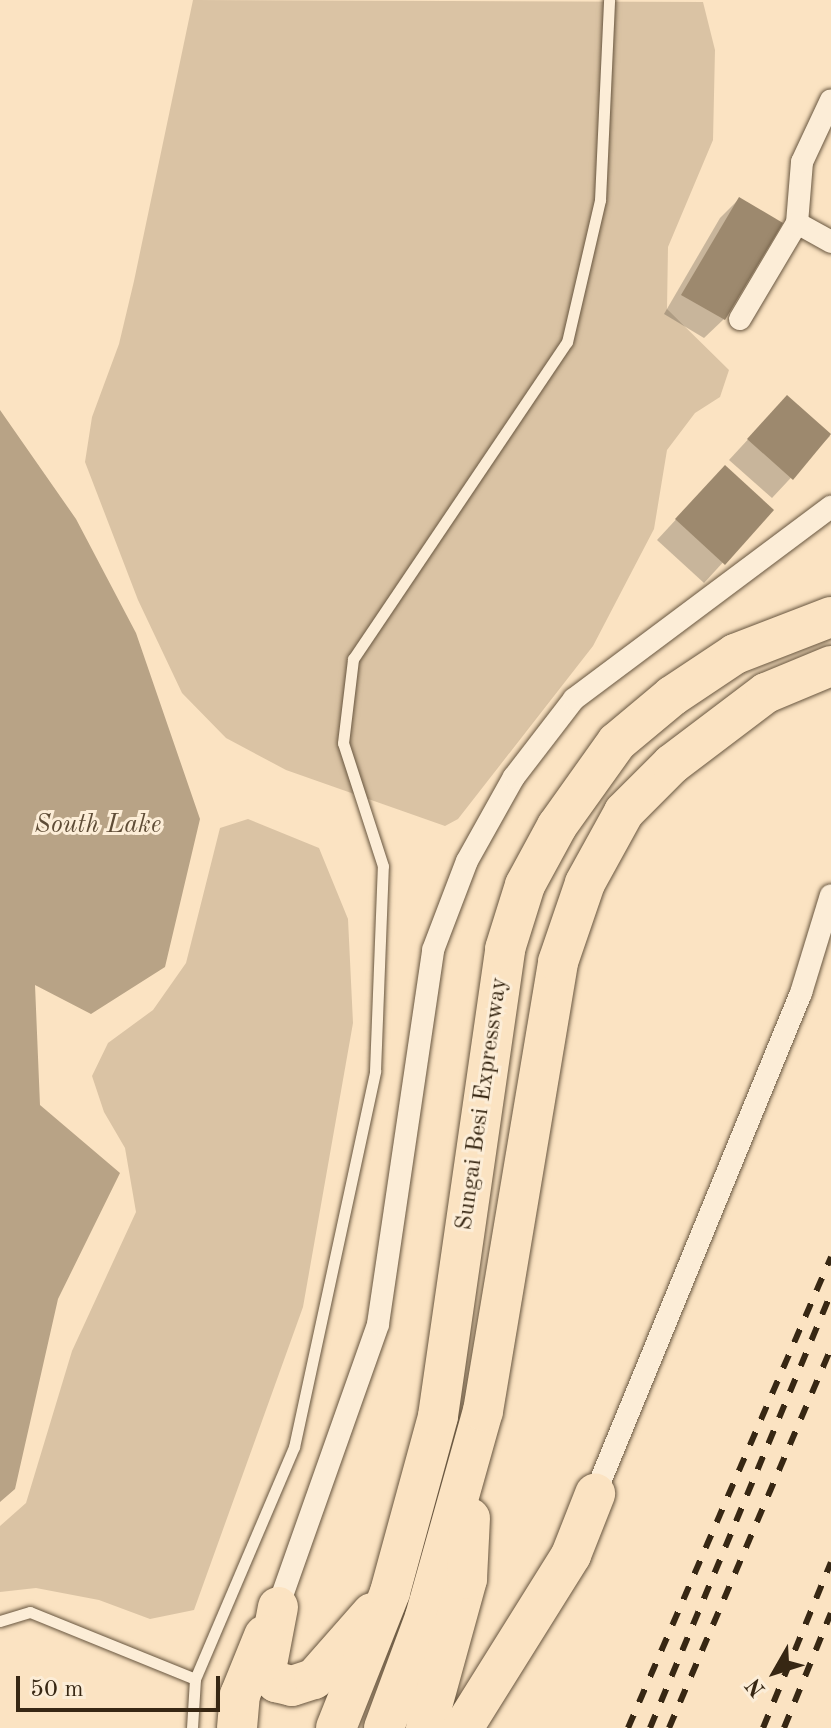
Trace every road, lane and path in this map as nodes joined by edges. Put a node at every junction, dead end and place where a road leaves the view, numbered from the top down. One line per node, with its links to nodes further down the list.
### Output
1 (609, 0): 16 (lane)
2 (831, 100): 3 (street)
3 (797, 223): 4 (street); 5 (street)
4 (831, 242)
5 (740, 319)
6 (831, 507): 14 (street)
7 (831, 617): 13 (highway, Sungai Besi Expressway)
8 (831, 666): 10 (highway, Sungai Besi Expressway)
9 (831, 895): 11 (street)
10 (475, 1445): 12 (highway); 20 (highway, Sungai Besi Expressway)
11 (595, 1494): 12 (highway); 22 (highway)
12 (467, 1579): 21 (highway)
13 (390, 1592): 14 (highway); 19 (highway, Sungai Besi Expressway)
14 (278, 1607): 18 (highway)
15 (0, 1621): 16 (lane)
16 (195, 1679): 17 (lane)
17 (192, 1728)
18 (237, 1728)
19 (336, 1728)
20 (384, 1728)
21 (426, 1728)
22 (463, 1728)

